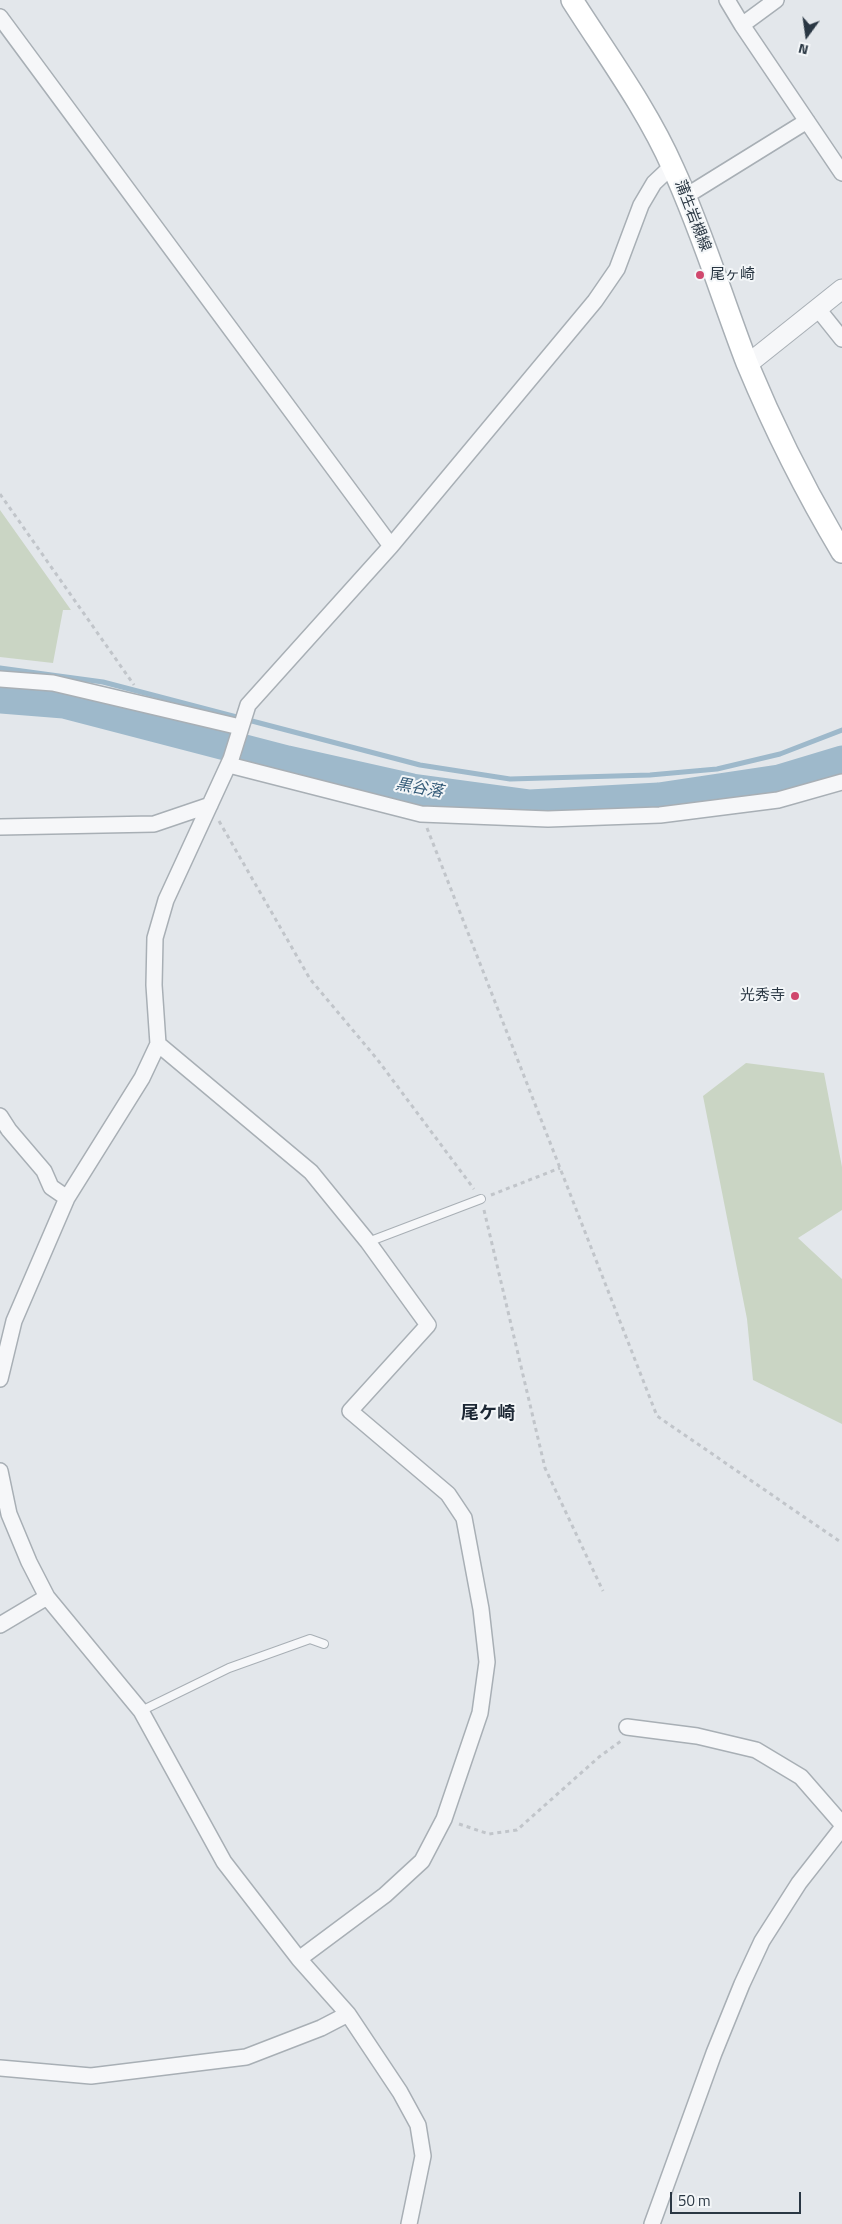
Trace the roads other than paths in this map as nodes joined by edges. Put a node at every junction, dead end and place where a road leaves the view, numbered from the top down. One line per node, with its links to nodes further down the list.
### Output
1 (572, 0): 7 (main road, 蒲生岩槻線)
2 (727, 0): 5 (street)
3 (776, 0): 5 (street)
4 (0, 16): 14 (street)
5 (742, 25): 6 (street)
6 (807, 121): 8 (street); 9 (street)
7 (672, 166): 9 (main road, 蒲生岩槻線); 14 (street)
8 (842, 173)
9 (686, 196): 13 (main road, 蒲生岩槻線)
10 (842, 289): 11 (street)
11 (818, 309): 12 (street); 13 (street)
12 (842, 339)
13 (748, 364): 15 (main road, 蒲生岩槻線)
14 (390, 546): 17 (street)
15 (842, 552)
16 (0, 679): 17 (street)
17 (239, 732): 18 (street)
18 (230, 762): 19 (street); 20 (street)
19 (842, 782)
20 (210, 805): 21 (street); 22 (street)
21 (0, 827)
22 (158, 1044): 24 (street); 26 (street)
23 (0, 1116): 24 (street)
24 (67, 1198): 27 (street)
25 (481, 1199): 26 (lane)
26 (368, 1242): 36 (street)
27 (0, 1379)
28 (0, 1471): 29 (street)
29 (47, 1597): 30 (street); 32 (street)
30 (0, 1625)
31 (324, 1644): 32 (lane)
32 (141, 1711): 36 (street)
33 (627, 1727): 34 (street)
34 (842, 1824)
35 (842, 1828): 40 (street)
36 (299, 1959): 37 (street)
37 (348, 2014): 38 (street); 39 (street)
38 (0, 2068)
39 (409, 2224)
40 (652, 2224)

